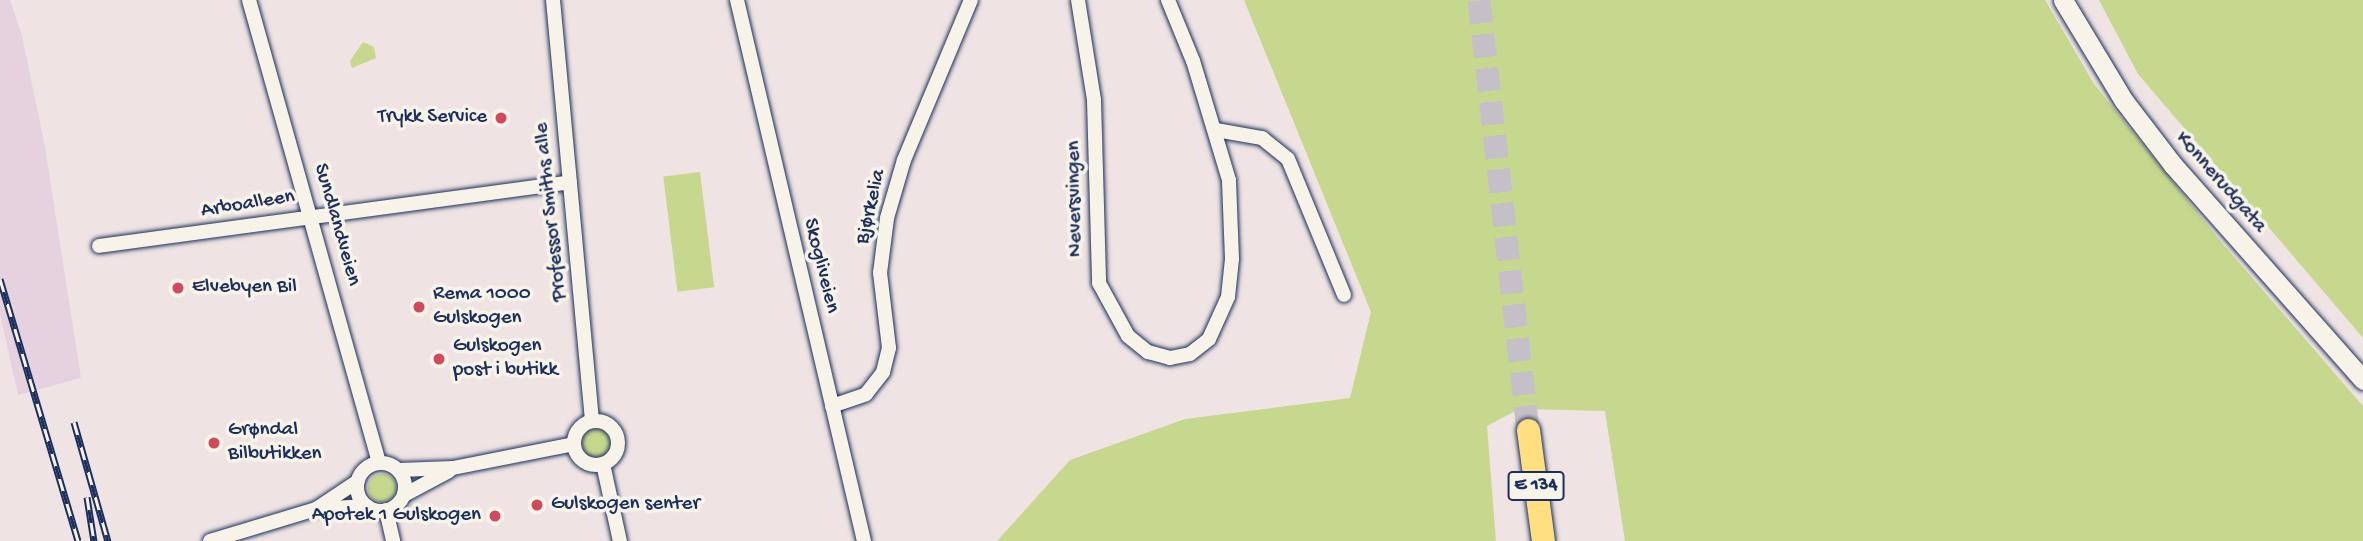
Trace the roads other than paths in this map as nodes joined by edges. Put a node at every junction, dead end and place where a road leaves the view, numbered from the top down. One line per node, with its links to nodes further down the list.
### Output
1 (249, 0): 10 (street, Sundlandveien)
2 (553, 0): 9 (street, Professor Smiths alle)
3 (737, 0): 14 (street, Skogliveien)
4 (971, 0): 14 (street, Bjørkelia)
5 (1078, 0): 8 (street, Neversvingen)
6 (1168, 0): 8 (street, Neversvingen)
7 (2063, 0): 13 (main road, Konnerudgata)
8 (1216, 130): 12 (street)
9 (570, 182): 10 (street, Arboalleen); 15 (street, Professor Smiths alle)
10 (311, 217): 11 (street, Arboalleen); 18 (street, Sundlandveien)
11 (99, 246)
12 (1344, 295)
13 (2363, 380)
14 (832, 407): 30 (street, Skogliveien)
15 (592, 421): 17 (street); 19 (street)
16 (1528, 430): 31 (highway, E 134)
17 (574, 444): 19 (street); 20 (street)
18 (379, 462): 21 (street); 22 (street)
19 (603, 464): 29 (street)
20 (453, 468): 21 (street); 23 (street)
21 (399, 470): 23 (street)
22 (358, 481): 24 (street); 25 (street)
23 (404, 495): 26 (street)
24 (367, 506): 25 (street); 26 (street)
25 (316, 509): 27 (street)
26 (386, 510): 28 (street)
27 (210, 541)
28 (393, 541)
29 (620, 541)
30 (864, 541)
31 (1543, 541)

